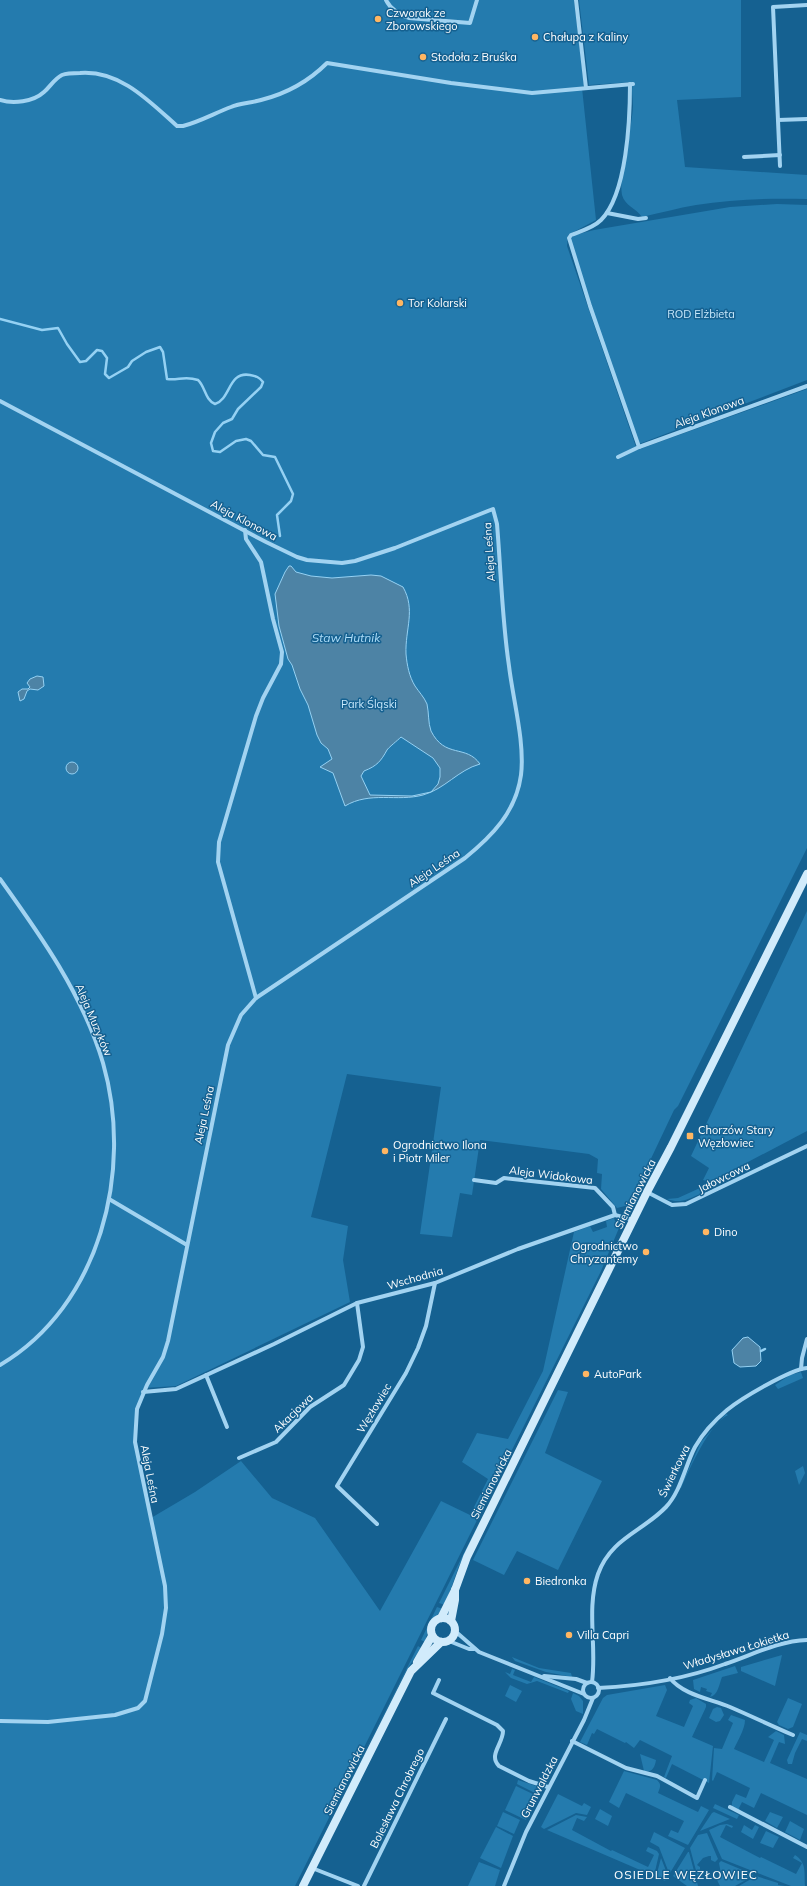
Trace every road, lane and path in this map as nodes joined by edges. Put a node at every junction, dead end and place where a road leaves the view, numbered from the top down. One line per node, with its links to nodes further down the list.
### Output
1 (386, 0): 2 (street)
2 (477, 0)
3 (576, 0): 5 (street)
4 (807, 5): 8 (street)
5 (586, 88): 6 (street); 12 (street)
6 (0, 100)
7 (807, 119): 8 (street)
8 (778, 120): 9 (street)
9 (780, 155): 10 (street); 11 (street)
10 (744, 157)
11 (780, 166)
12 (607, 213): 13 (street); 16 (street)
13 (646, 218)
14 (807, 386): 16 (street, Aleja Klonowa)
15 (0, 401): 19 (street, Aleja Klonowa)
16 (639, 447): 17 (street, Aleja Klonowa)
17 (618, 457)
18 (493, 509): 19 (street, Aleja Klonowa); 22 (street, Aleja Leśna)
19 (245, 530): 22 (street)
20 (807, 874): 25 (street, Siemianowicka)
21 (0, 879): 26 (street, Aleja Muzyków)
22 (256, 998): 29 (street, Aleja Leśna)
23 (807, 1146): 25 (street, Jałowcowa)
24 (474, 1180): 27 (street, Aleja Widokowa)
25 (647, 1192): 28 (street, Siemianowicka)
26 (109, 1199): 29 (street); 33 (street, Aleja Muzyków)
27 (615, 1215): 28 (street); 30 (street, Wschodnia)
28 (633, 1220): 41 (street, Siemianowicka)
29 (187, 1245): 37 (street, Aleja Leśna)
30 (435, 1283): 31 (street, Wschodnia); 40 (street, Węzłowiec)
31 (357, 1303): 36 (street, Wschodnia); 39 (street, Akacjowa)
32 (807, 1339): 35 (street)
33 (0, 1365)
34 (807, 1368): 35 (street, Świerkowa)
35 (801, 1369): 53 (street, Świerkowa)
36 (206, 1375): 37 (street, Wschodnia); 38 (street)
37 (144, 1392): 58 (street, Aleja Leśna)
38 (227, 1427)
39 (239, 1458)
40 (377, 1524)
41 (455, 1590): 42 (street, Siemianowicka); 43 (street, Siemianowicka)
42 (441, 1618): 43 (street); 45 (street)
43 (451, 1621): 44 (street)
44 (455, 1632): 47 (street); 48 (street)
45 (432, 1636): 47 (street); 49 (street, Siemianowicka)
46 (807, 1640): 51 (street, Władysława Łokietka)
47 (445, 1641): 48 (street); 49 (street, Siemianowicka)
48 (474, 1649): 50 (street)
49 (417, 1663): 65 (street, Siemianowicka)
50 (539, 1675): 53 (street); 55 (street)
51 (670, 1678): 54 (street, Władysława Łokietka); 59 (street, Władysława Łokietka)
52 (439, 1680): 62 (street)
53 (590, 1683): 54 (street); 55 (street)
54 (598, 1688): 56 (street)
55 (584, 1694): 56 (street)
56 (593, 1698): 60 (street, Grunwaldzka)
57 (446, 1718): 68 (street, Bolesława Chrobrego)
58 (0, 1721)
59 (793, 1735)
60 (572, 1741): 61 (street); 62 (street, Grunwaldzka)
61 (705, 1780)
62 (548, 1787): 69 (street, Grunwaldzka)
63 (730, 1807): 64 (street)
64 (807, 1847)
65 (312, 1868): 66 (street, Siemianowicka); 67 (street)
66 (303, 1886)
67 (358, 1886)
68 (364, 1886)
69 (504, 1886)

